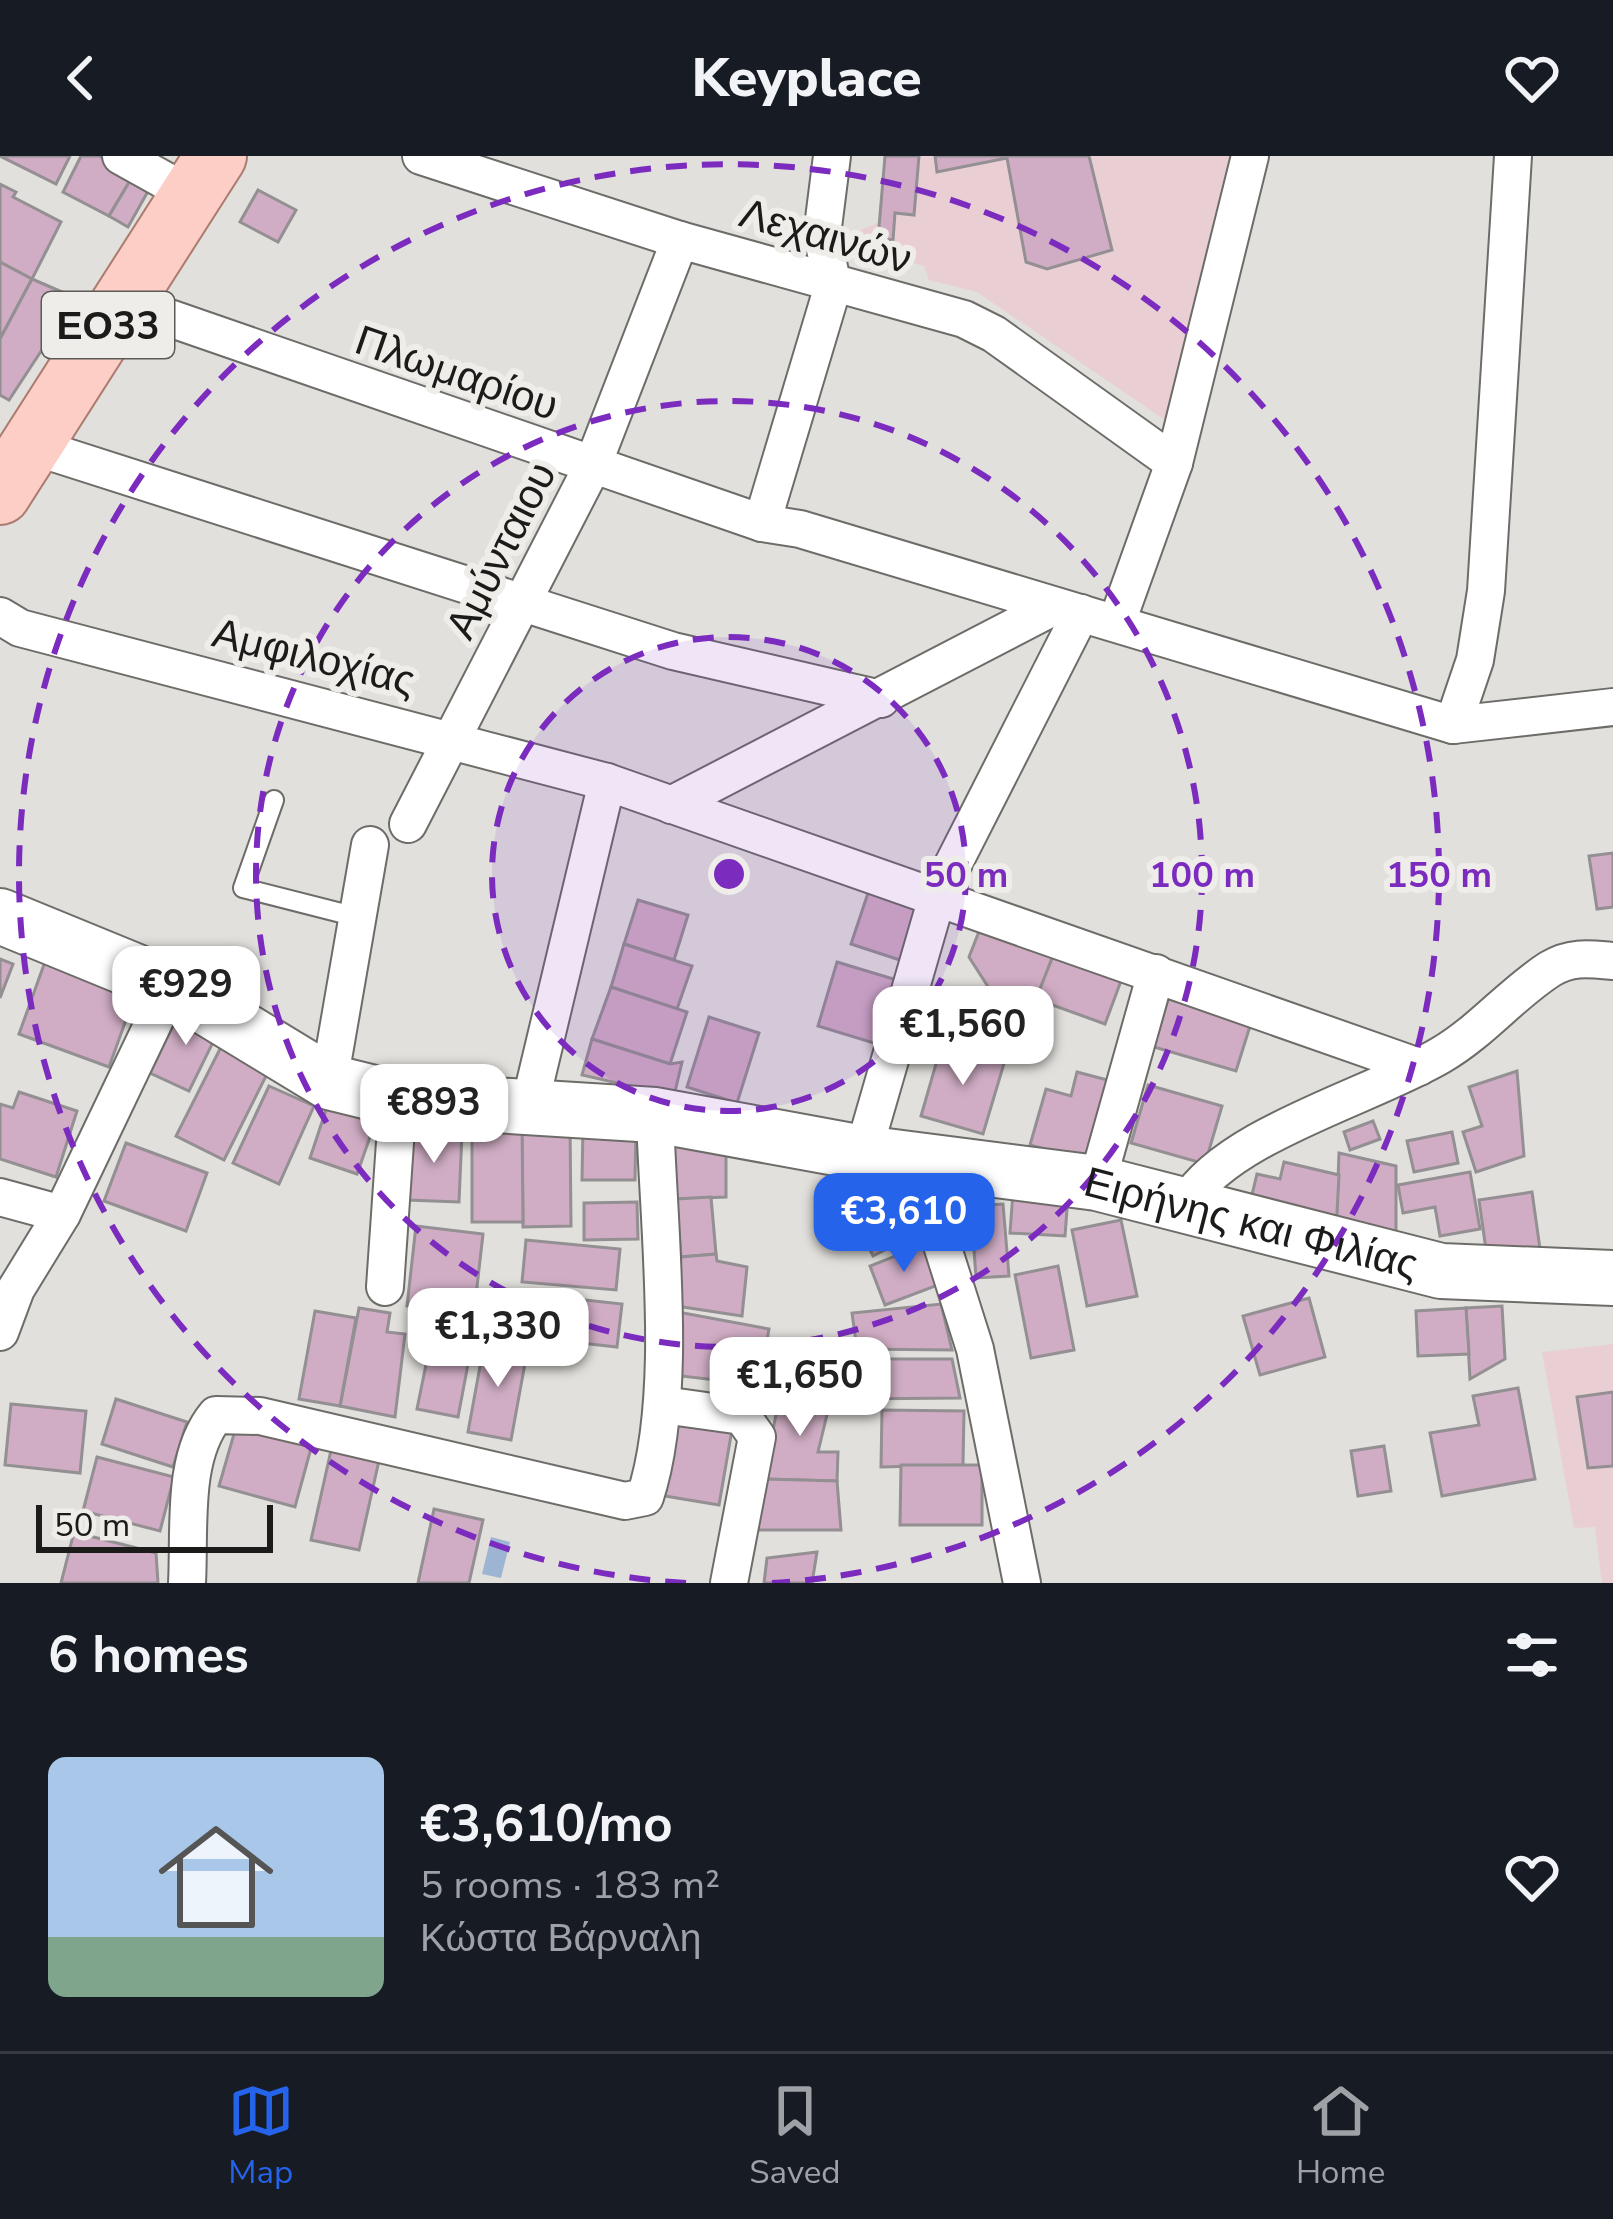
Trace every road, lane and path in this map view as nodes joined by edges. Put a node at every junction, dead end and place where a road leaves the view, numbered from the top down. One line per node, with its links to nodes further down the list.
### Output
1 (121, 156): 6 (street)
2 (421, 156): 7 (street, Λεχαινών)
3 (832, 156): 8 (street)
4 (1250, 156): 10 (street)
5 (1513, 156): 20 (street)
6 (203, 176): 9 (main road, ΕΟ33)
7 (680, 240): 8 (street, Λεχαινών); 11 (street, Αμύνταιου)
8 (833, 286): 10 (street, Λεχαινών); 13 (street)
9 (123, 302): 11 (street, Πλωμαρίου); 12 (main road, ΕΟ33)
10 (1174, 463): 17 (street)
11 (592, 467): 13 (street, Πλωμαρίου); 14 (street, Αμύνταιου)
12 (15, 470): 14 (street)
13 (762, 523): 15 (street, Πλωμαρίου)
14 (526, 601): 18 (street); 21 (street, Αμύνταιου)
15 (1067, 610): 17 (street, Πλωμαρίου); 18 (street); 27 (street)
16 (0, 616): 21 (street, Αμφιλοχίας)
17 (1117, 622): 20 (street, Πλωμαρίου)
18 (881, 700): 24 (street)
19 (1613, 706): 20 (street)
20 (1453, 725)
21 (454, 738): 22 (street, Αμφιλοχίας); 25 (street, Αμύνταιου)
22 (607, 782): 24 (street, Αμφιλοχίας); 36 (street)
23 (274, 800): 29 (lane)
24 (671, 805): 27 (street, Αμφιλοχίας)
25 (407, 824)
26 (370, 845): 29 (street)
27 (938, 894): 31 (street, Αμφιλοχίας); 38 (street)
28 (0, 916): 32 (street, Ειρήνης και Φιλίας)
29 (357, 917): 34 (street)
30 (1613, 961): 33 (street)
31 (1156, 973): 33 (street, Αμφιλοχίας); 39 (street)
32 (171, 986): 34 (street, Ειρήνης και Φιλίας); 42 (street)
33 (1419, 1067): 41 (street)
34 (329, 1082): 35 (street, Ειρήνης και Φιλίας)
35 (398, 1099): 36 (street, Ειρήνης και Φιλίας); 44 (street)
36 (530, 1103): 37 (street, Ειρήνης και Φιλίας)
37 (655, 1114): 38 (street, Ειρήνης και Φιλίας); 46 (street)
38 (889, 1157): 39 (street, Ειρήνης και Φιλίας); 49 (street)
39 (1097, 1183): 41 (street, Ειρήνης και Φιλίας)
40 (0, 1197): 42 (street)
41 (1186, 1202): 43 (street, Ειρήνης και Φιλίας)
42 (62, 1214): 45 (street)
43 (1613, 1278)
44 (385, 1287)
45 (0, 1332)
46 (663, 1405): 47 (street); 48 (street)
47 (187, 1583)
48 (729, 1583)
49 (1022, 1583)

